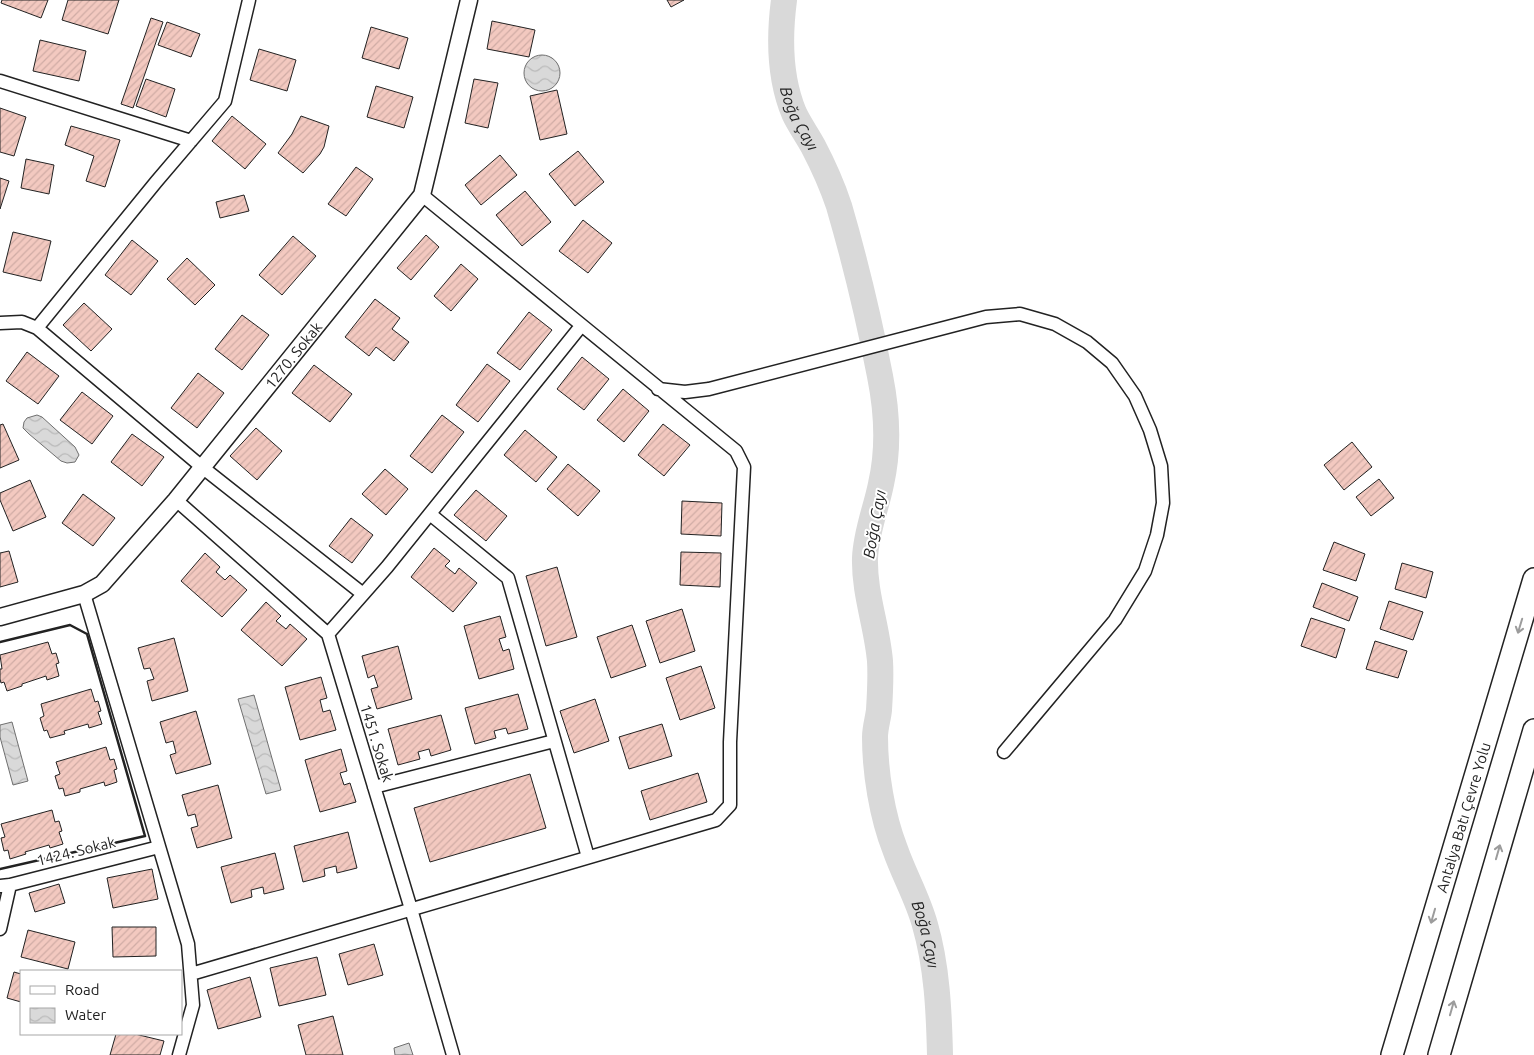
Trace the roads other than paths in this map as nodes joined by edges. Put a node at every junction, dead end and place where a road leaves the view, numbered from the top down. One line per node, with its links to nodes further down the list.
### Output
1 (249, 0): 4 (street)
2 (469, 0): 5 (street, 1270. Sokak)
3 (0, 81): 4 (street)
4 (191, 141): 8 (street)
5 (422, 195): 7 (street); 10 (street, 1270. Sokak)
6 (0, 323): 8 (street)
7 (581, 326): 9 (street); 12 (street)
8 (37, 328): 10 (street)
9 (658, 389): 20 (street); 23 (street)
10 (202, 467): 11 (street, 1270. Sokak); 15 (street)
11 (176, 500): 14 (street, 1270. Sokak); 17 (street)
12 (430, 514): 15 (street); 19 (street)
13 (1534, 580): 30 (highway, Antalya Batı Çevre Yolu, one-way to 30)
14 (84, 594): 16 (street, 1270. Sokak); 22 (street)
15 (364, 594): 17 (street)
16 (0, 617)
17 (328, 634): 21 (street, 1451. Sokak)
18 (1534, 730): 31 (highway, one-way to 18)
19 (554, 741): 21 (street); 23 (street)
20 (1004, 752)
21 (374, 787): 25 (street, 1451. Sokak)
22 (159, 847): 24 (street, 1424. Sokak); 27 (street)
23 (588, 857): 25 (street)
24 (5, 885): 26 (street)
25 (411, 909): 27 (street); 29 (street, 1451. Sokak)
26 (0, 929)
27 (191, 974): 28 (street)
28 (179, 1055)
29 (453, 1055)
30 (1392, 1055)
31 (1439, 1055)

